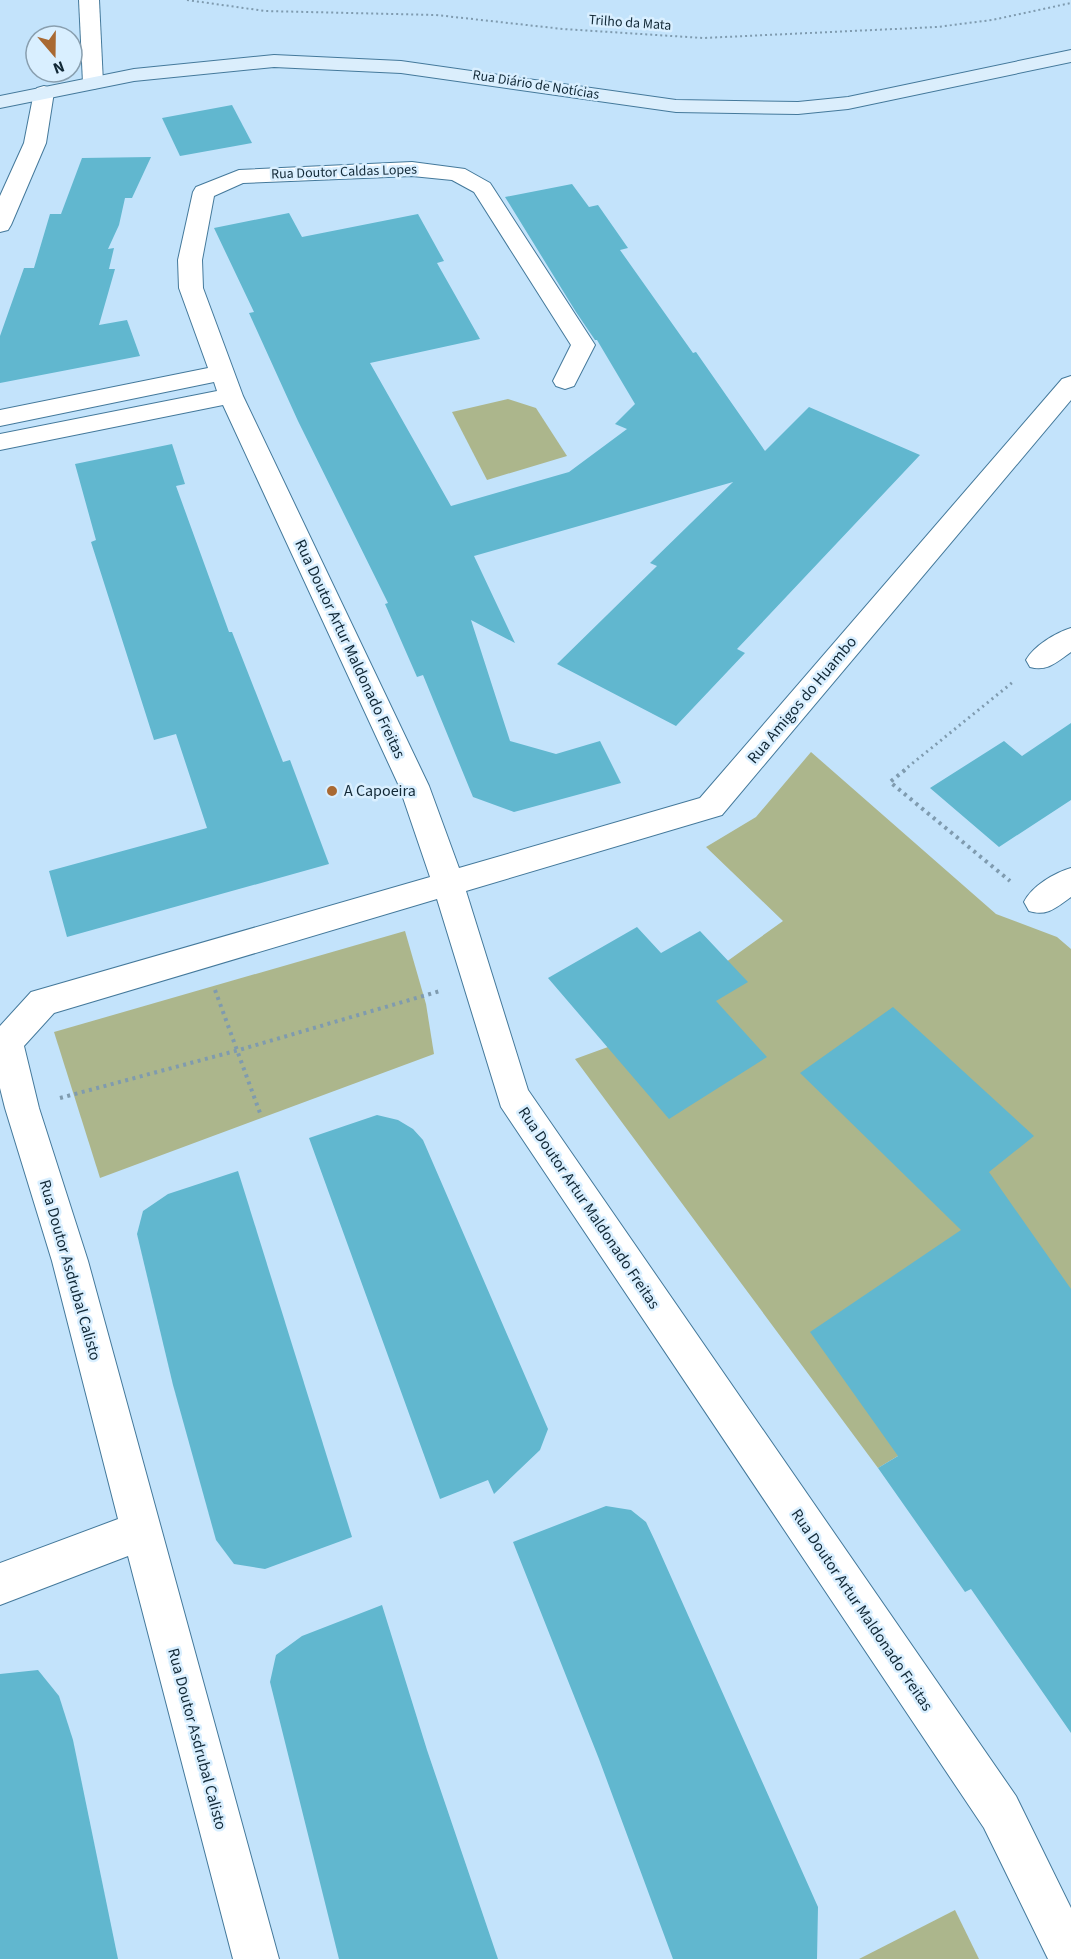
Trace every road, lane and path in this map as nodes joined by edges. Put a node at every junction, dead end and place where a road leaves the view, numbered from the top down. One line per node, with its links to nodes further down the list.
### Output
1 (89, 0): 5 (street)
2 (187, 0): 3 (path, Trilho da Mata)
3 (1071, 3)
4 (1071, 56): 5 (main road, Rua Diário de Notícias)
5 (93, 82): 6 (main road, Rua Diário de Notícias)
6 (44, 92): 7 (main road, Rua Diário de Notícias); 8 (street)
7 (0, 102)
8 (0, 225)
9 (565, 381): 10 (street, Rua Doutor Caldas Lopes)
10 (227, 384): 12 (street); 13 (street); 17 (street, Rua Doutor Artur Maldonado Freitas)
11 (1071, 384): 17 (street, Rua Amigos do Huambo)
12 (0, 418)
13 (0, 442)
14 (1071, 638): 15 (street)
15 (1040, 660): 18 (path)
16 (1071, 880): 18 (street)
17 (448, 883): 19 (street, Rua Doutor Asdrubal Calisto); 20 (street, Rua Doutor Artur Maldonado Freitas)
18 (1040, 902)
19 (201, 955): 21 (path); 22 (street, Rua Doutor Asdrubal Calisto)
20 (477, 981): 21 (path); 26 (street, Rua Doutor Artur Maldonado Freitas)
21 (239, 1050): 22 (path); 23 (path)
22 (22, 1108): 24 (street, Rua Doutor Asdrubal Calisto)
23 (260, 1113)
24 (140, 1531): 25 (street); 27 (street, Rua Doutor Asdrubal Calisto)
25 (0, 1584)
26 (1071, 1957)
27 (256, 1959)

